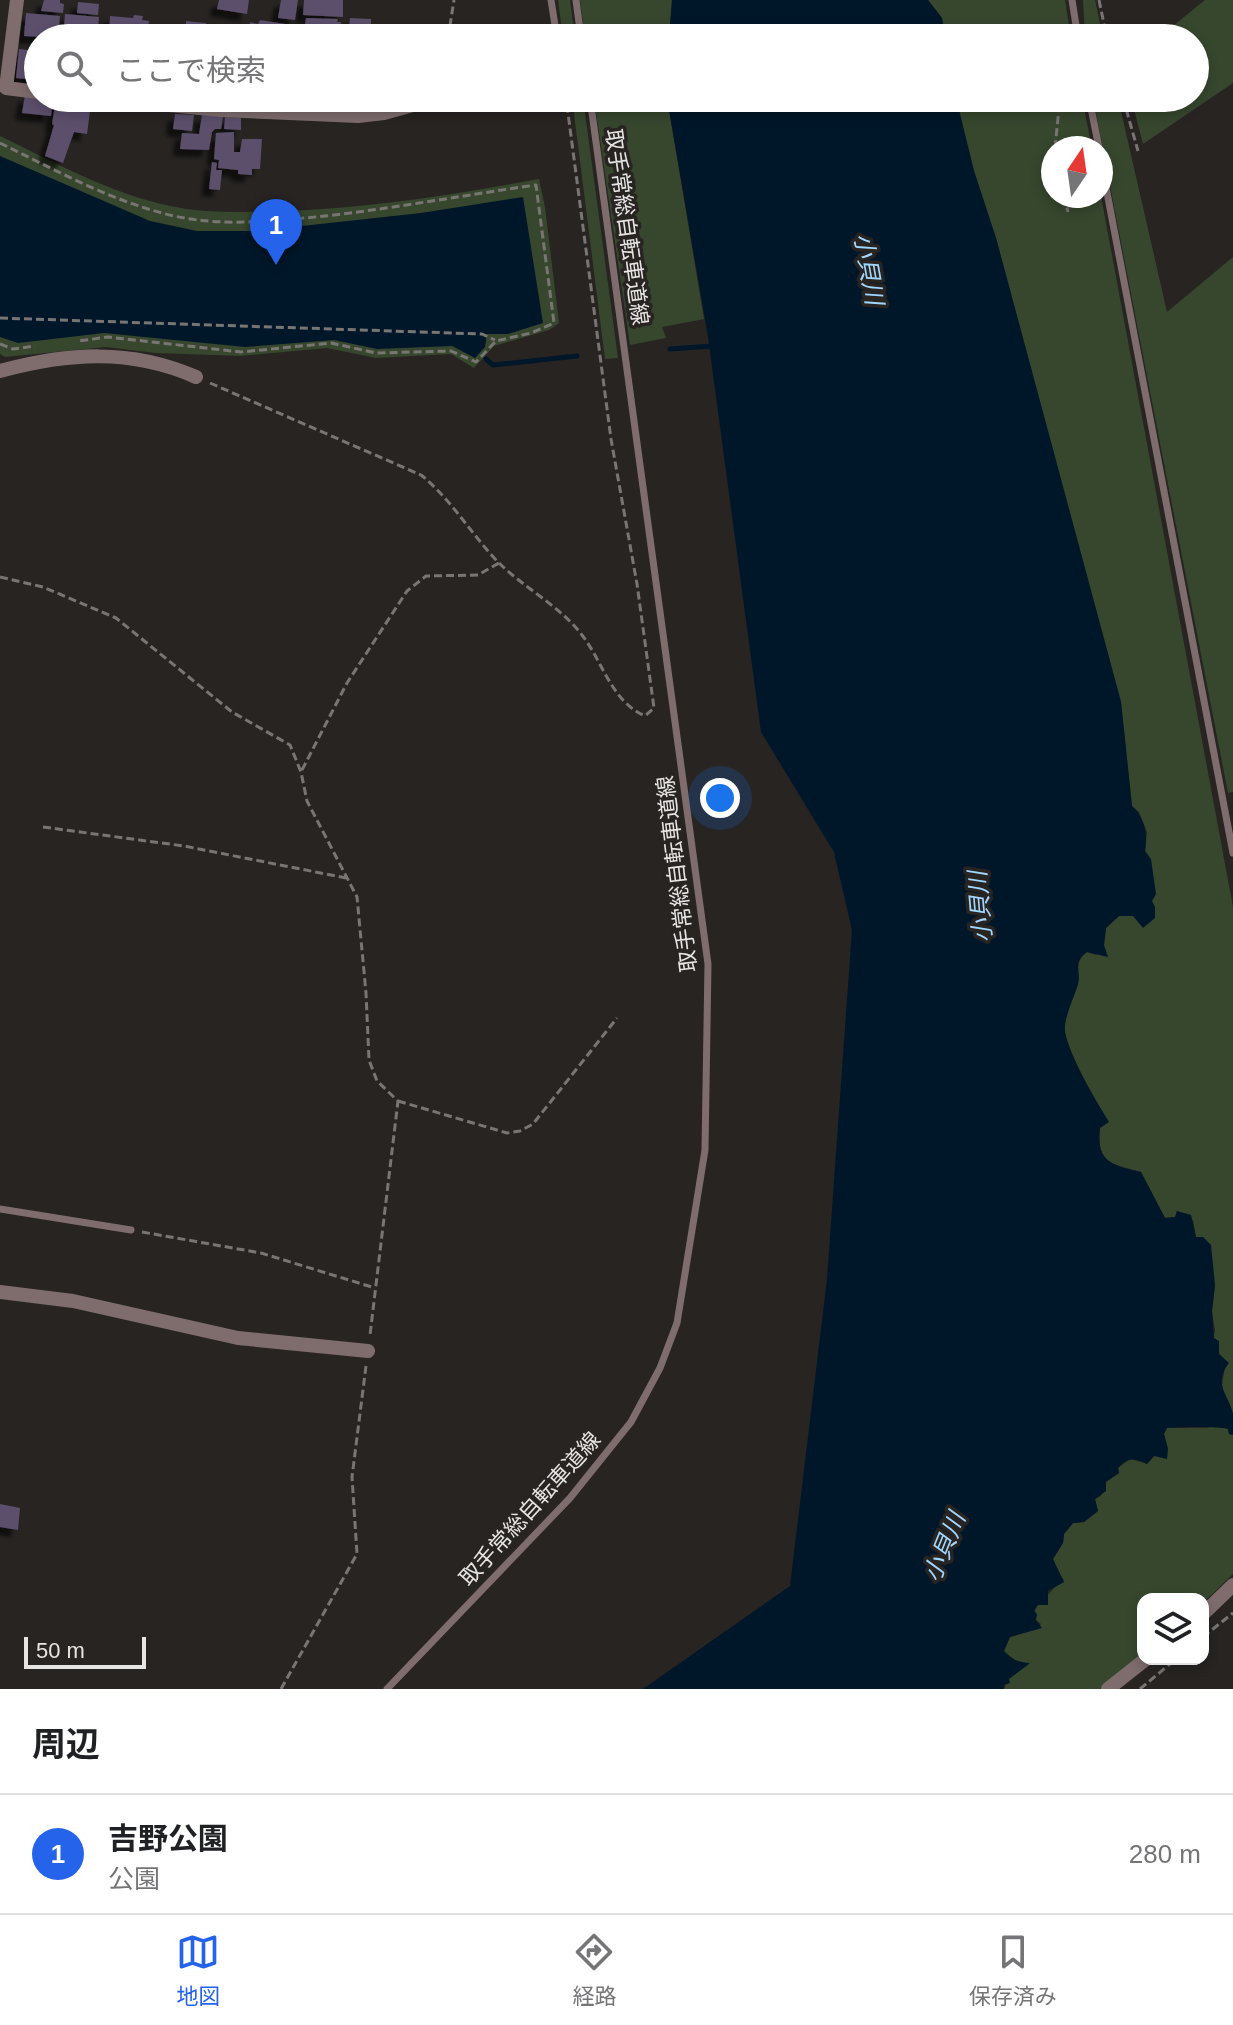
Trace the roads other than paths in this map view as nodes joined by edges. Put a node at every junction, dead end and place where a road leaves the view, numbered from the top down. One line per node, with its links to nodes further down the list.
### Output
1 (17, 0): 8 (street)
2 (551, 0): 5 (lane)
3 (576, 0): 6 (lane)
4 (1072, 0): 7 (lane)
5 (555, 24)
6 (579, 24)
7 (1076, 24)
8 (24, 90)
9 (266, 112): 10 (street)
10 (388, 112)
11 (592, 112): 25 (lane, 取手常総自転車道線)
12 (1092, 112): 13 (lane)
13 (1097, 136)
14 (1110, 208): 17 (lane)
15 (0, 371): 16 (street)
16 (196, 377)
17 (1233, 853)
18 (0, 1209): 19 (lane)
19 (131, 1230)
20 (0, 1292): 21 (street)
21 (368, 1351)
22 (1233, 1585): 23 (street)
23 (1209, 1608)
24 (1138, 1665): 26 (street)
25 (387, 1689)
26 (1108, 1689)

